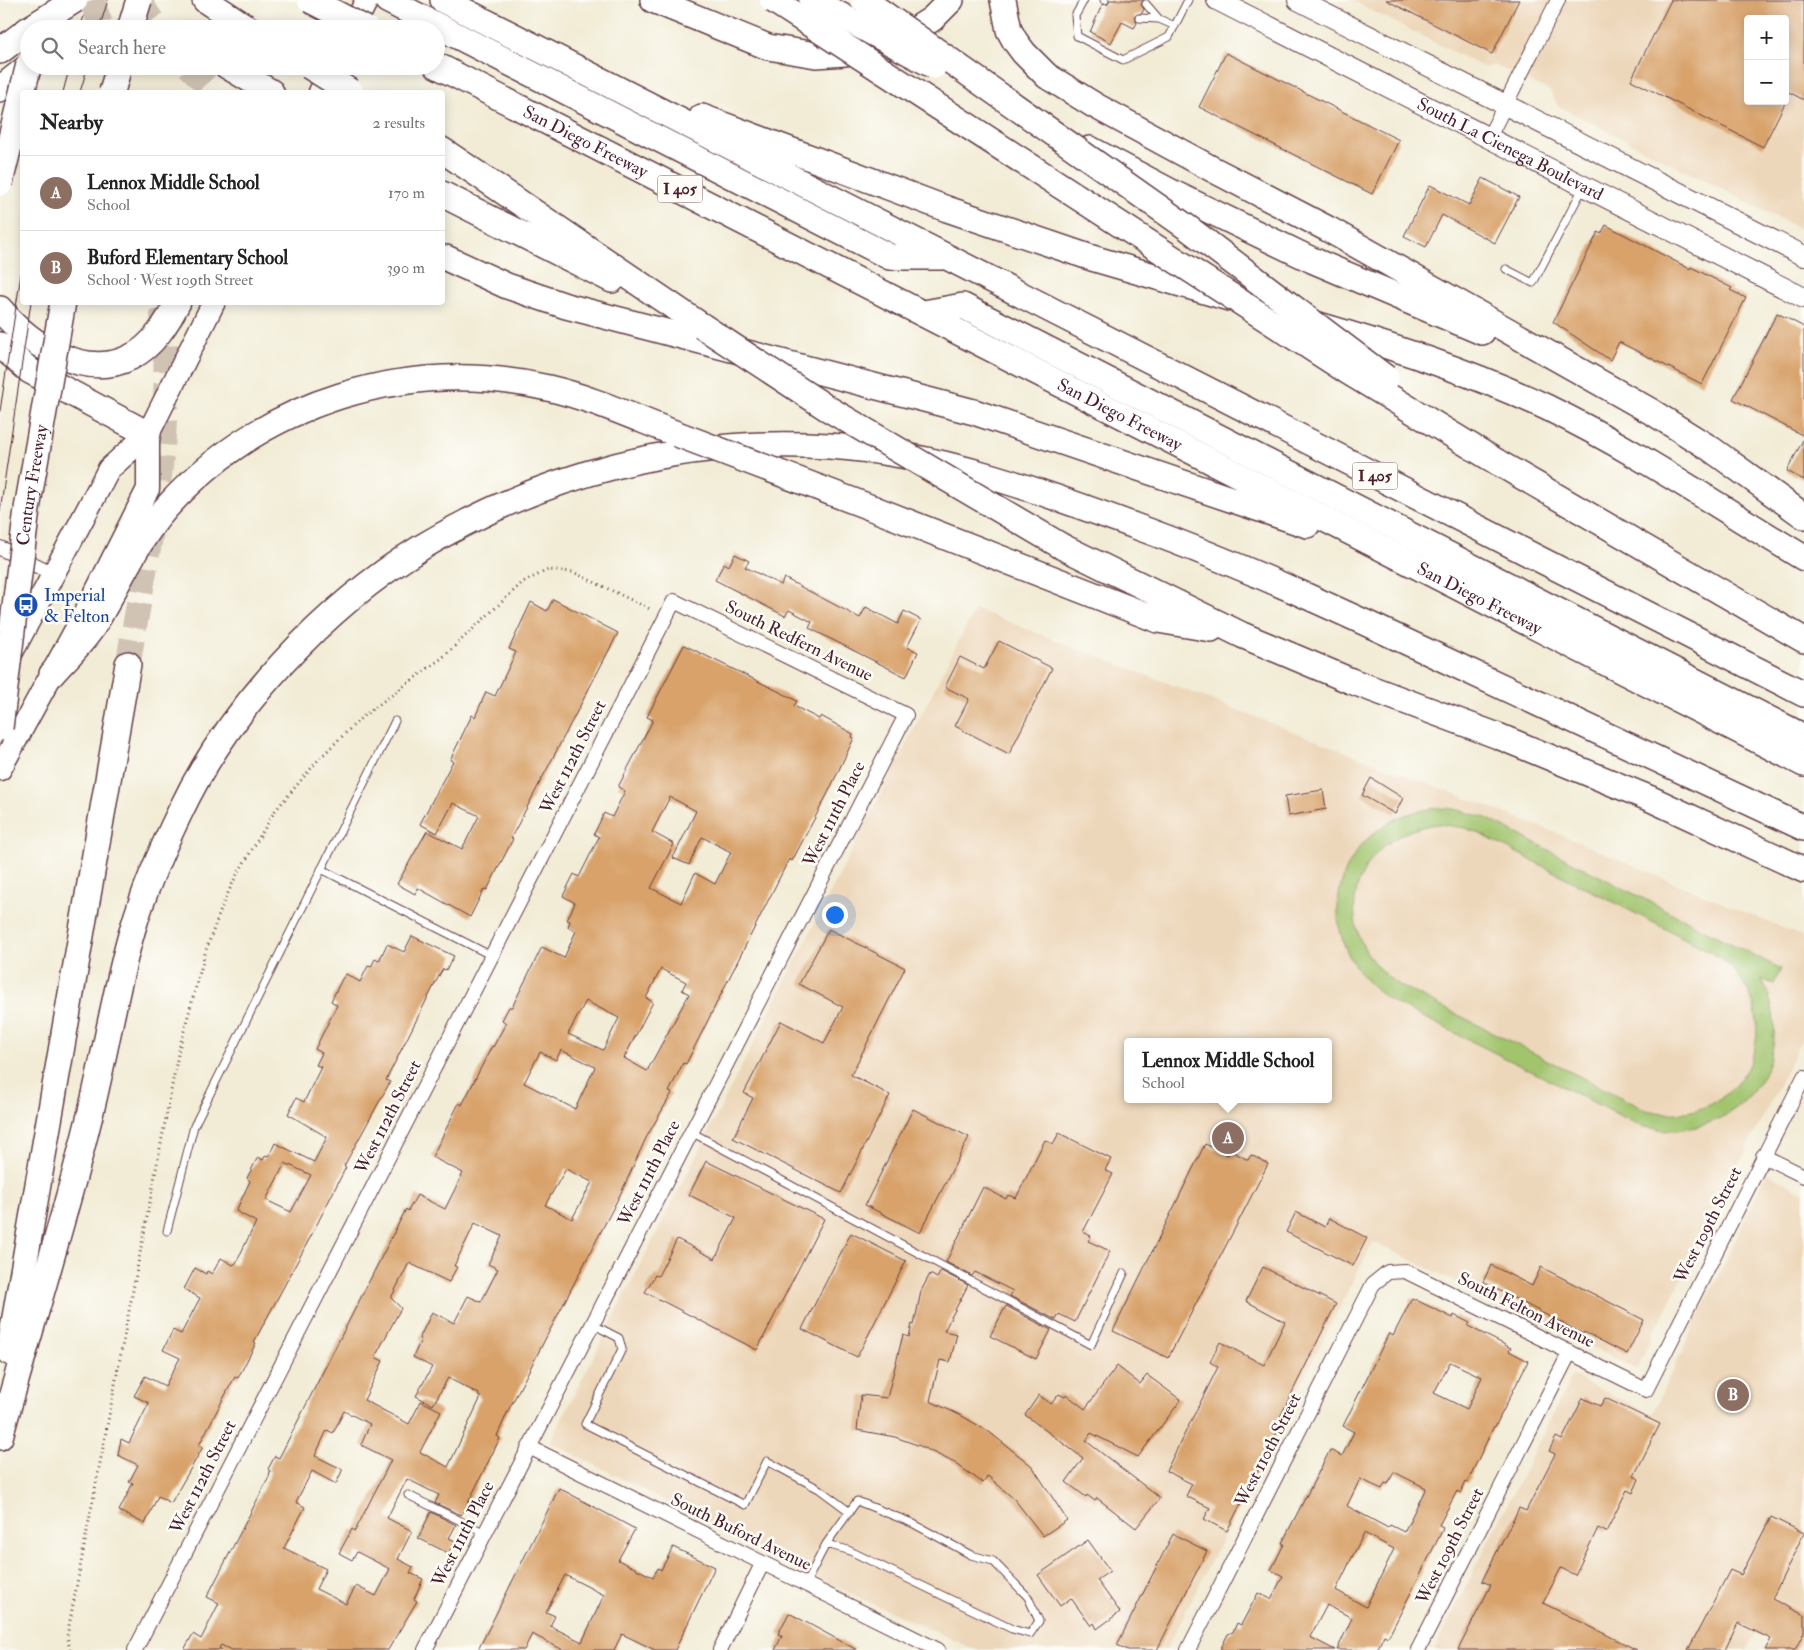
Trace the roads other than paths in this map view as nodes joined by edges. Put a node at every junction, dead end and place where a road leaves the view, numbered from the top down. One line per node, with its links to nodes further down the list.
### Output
1 (47, 0): 23 (highway)
2 (75, 0): 24 (highway, bridge)
3 (138, 0): 25 (highway, bridge)
4 (204, 0): 26 (highway)
5 (310, 0): 27 (highway, bridge)
6 (367, 0): 28 (main road)
7 (388, 0): 29 (highway)
8 (443, 0): 36 (highway, I 405)
9 (653, 0): 13 (highway)
10 (773, 0): 69 (highway, bridge)
11 (812, 0): 67 (highway, bridge)
12 (864, 0): 69 (highway, bridge)
13 (951, 0)
14 (1003, 0): 67 (highway)
15 (1084, 0): 30 (lane)
16 (1188, 0): 30 (lane)
17 (1217, 0): 50 (main road, South La Cienega Boulevard)
18 (1298, 0): 49 (main road, South La Cienega Boulevard)
19 (1558, 0): 49 (street)
20 (1146, 4): 22 (lane)
21 (1140, 18): 22 (lane)
22 (1159, 19): 30 (lane)
23 (41, 20)
24 (43, 20)
25 (132, 20)
26 (236, 20)
27 (349, 20)
28 (357, 20)
29 (427, 20)
30 (1174, 26)
31 (445, 29): 56 (highway)
32 (20, 36): 33 (highway)
33 (0, 51)
34 (445, 70): 64 (highway, San Diego Freeway / I 405)
35 (20, 72): 42 (highway)
36 (587, 74): 56 (highway, I 405); 73 (highway)
37 (27, 75): 43 (highway, bridge)
38 (117, 75): 44 (highway, bridge)
39 (242, 75): 45 (highway)
40 (324, 75): 47 (highway, bridge)
41 (328, 75): 46 (main road)
42 (0, 89)
43 (23, 90)
44 (113, 90)
45 (268, 90)
46 (321, 90)
47 (348, 90)
48 (20, 102): 52 (highway, bridge)
49 (1506, 104): 50 (street); 55 (main road, South La Cienega Boulevard)
50 (1489, 137): 53 (main road, South La Cienega Boulevard)
51 (445, 152): 65 (highway)
52 (0, 183)
53 (1584, 185): 58 (lane); 59 (main road, South La Cienega Boulevard)
54 (447, 196): 65 (highway)
55 (1804, 256)
56 (946, 257): 81 (highway, I 405)
57 (446, 258): 72 (highway)
58 (1506, 269)
59 (1804, 298)
60 (62, 305): 84 (highway, Century Freeway, bridge)
61 (176, 305): 63 (highway)
62 (212, 305): 68 (main road)
63 (0, 310)
64 (924, 313): 72 (highway, San Diego Freeway / I 405); 85 (highway)
65 (702, 326): 76 (highway, bridge)
66 (0, 345): 68 (highway)
67 (1588, 377): 70 (highway)
68 (148, 434): 74 (main road); 79 (main road)
69 (1497, 462): 77 (highway)
70 (1804, 516)
71 (0, 548): 74 (street)
72 (1382, 550): 86 (highway, San Diego Freeway / I 405)
73 (1804, 558)
74 (54, 574): 80 (main road)
75 (674, 601): 82 (street, South Redfern Avenue); 91 (street, West 112th Street)
76 (1242, 635): 79 (highway, bridge); 90 (highway)
77 (1804, 640)
78 (128, 664): 102 (highway)
79 (52, 674): 87 (main road)
80 (0, 675)
81 (1804, 694)
82 (906, 715): 93 (street, West 111th Place)
83 (396, 721): 89 (lane)
84 (0, 728)
85 (1804, 737)
86 (1804, 764)
87 (0, 768)
88 (1804, 828): 103 (highway)
89 (321, 869): 91 (lane); 96 (lane)
90 (1804, 870)
91 (492, 956): 111 (street, West 112th Street)
92 (1804, 1077): 94 (street, West 109th Street)
93 (691, 1132): 97 (lane); 99 (street, West 111th Place)
94 (1763, 1156): 95 (street); 101 (street, West 109th Street)
95 (1804, 1176)
96 (167, 1231)
97 (1124, 1272)
98 (1388, 1272): 100 (street, South Felton Avenue); 115 (street, West 110th Street)
99 (592, 1324): 104 (street, West 111th Place); 106 (lane)
100 (1570, 1352): 101 (street, South Felton Avenue); 116 (street, West 109th Street)
101 (1646, 1390)
102 (0, 1406)
103 (0, 1437)
104 (528, 1447): 107 (street, West 111th Place); 109 (street, South Buford Avenue)
105 (408, 1495): 107 (lane)
106 (850, 1512): 108 (lane); 108 (lane)
107 (485, 1533): 112 (street, West 111th Place)
108 (826, 1544): 110 (lane)
109 (762, 1564): 110 (street, South Buford Avenue); 113 (street)
110 (804, 1585): 114 (street, South Buford Avenue)
111 (135, 1650)
112 (425, 1650)
113 (720, 1650)
114 (938, 1650)
115 (1188, 1650)
116 (1418, 1650)

